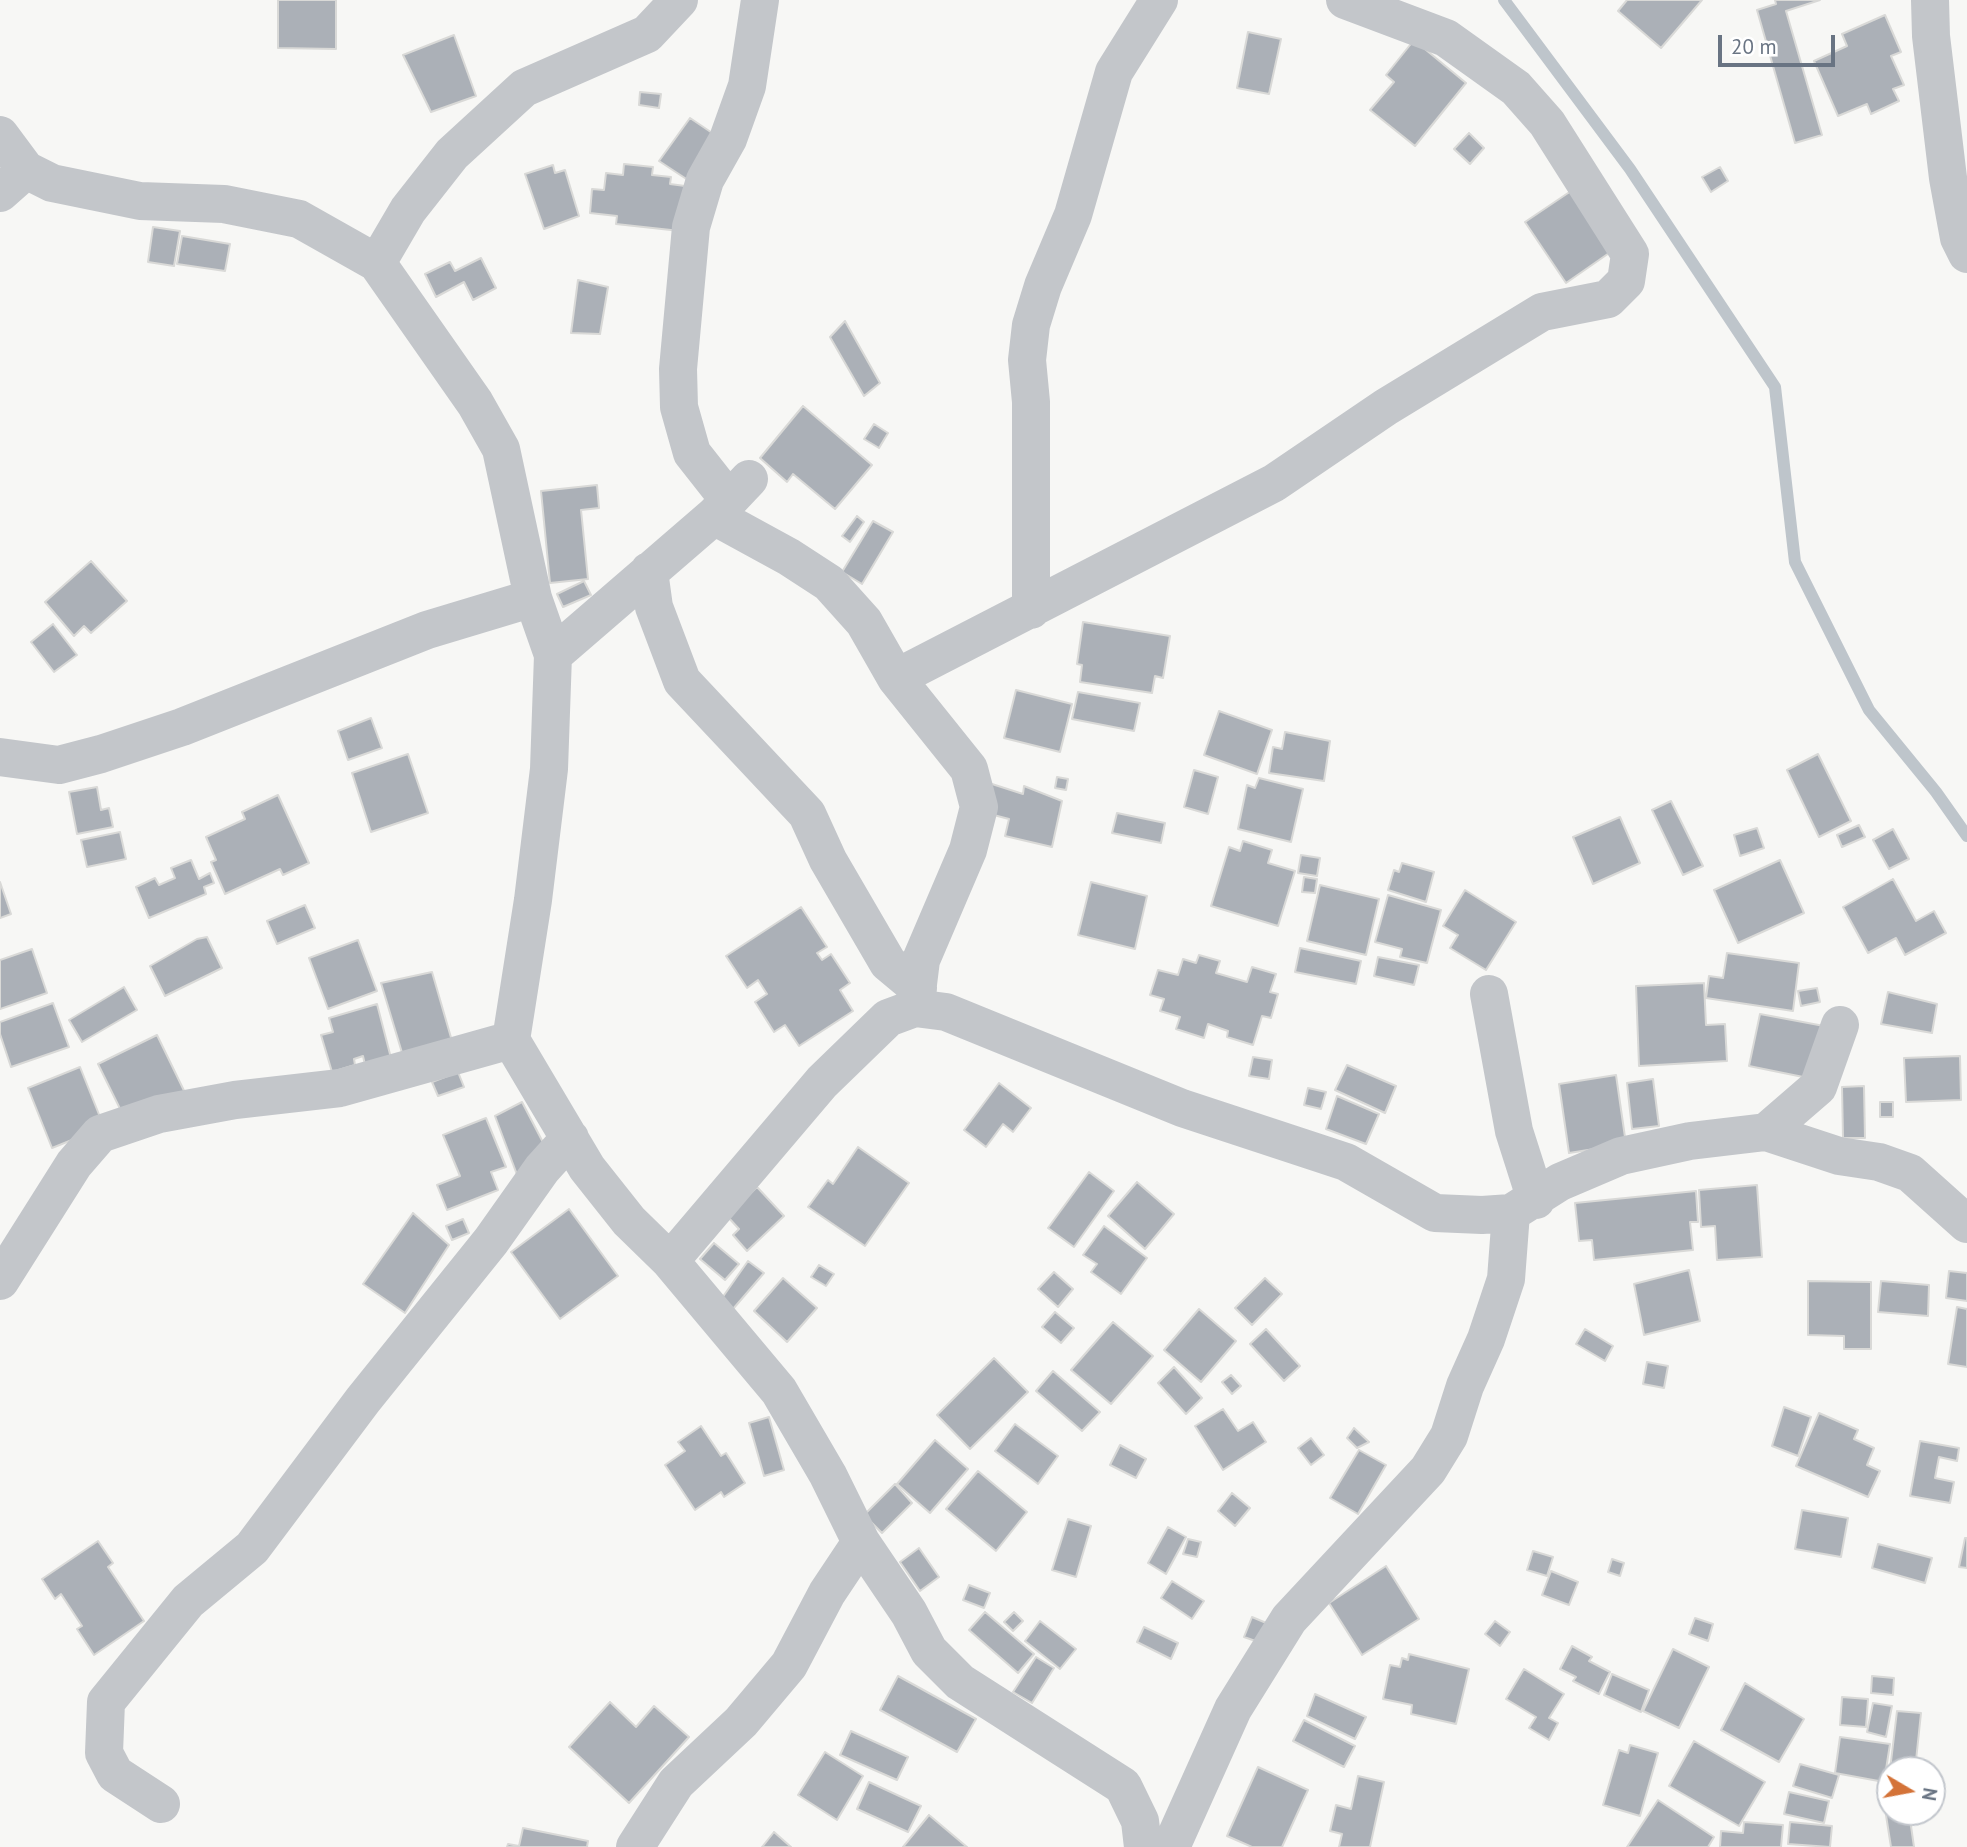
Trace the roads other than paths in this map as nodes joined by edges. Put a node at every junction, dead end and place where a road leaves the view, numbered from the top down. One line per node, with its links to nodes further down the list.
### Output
1 (679, 0): 9 (street)
2 (760, 0): 10 (street)
3 (1159, 0): 13 (street)
4 (1345, 0): 13 (street)
5 (1930, 0): 8 (street)
6 (0, 135): 7 (street)
7 (13, 181): 9 (street)
8 (1967, 254)
9 (377, 263): 12 (street)
10 (731, 498): 11 (street); 15 (street)
11 (649, 570): 14 (street); 18 (street)
12 (533, 598): 14 (street); 16 (street)
13 (1031, 610): 15 (street)
14 (553, 655): 20 (street)
15 (896, 678): 18 (street)
16 (0, 757)
17 (1489, 994): 23 (street)
18 (916, 998): 23 (street); 25 (street)
19 (1840, 1025): 21 (street)
20 (511, 1041): 22 (street); 26 (street)
21 (1766, 1132): 23 (street); 24 (street)
22 (570, 1138): 25 (street); 28 (street)
23 (1524, 1206): 29 (street)
24 (1967, 1224)
25 (670, 1261): 27 (street)
26 (0, 1280)
27 (862, 1542): 29 (street); 30 (street)
28 (161, 1804)
29 (1154, 1846)
30 (635, 1847)

